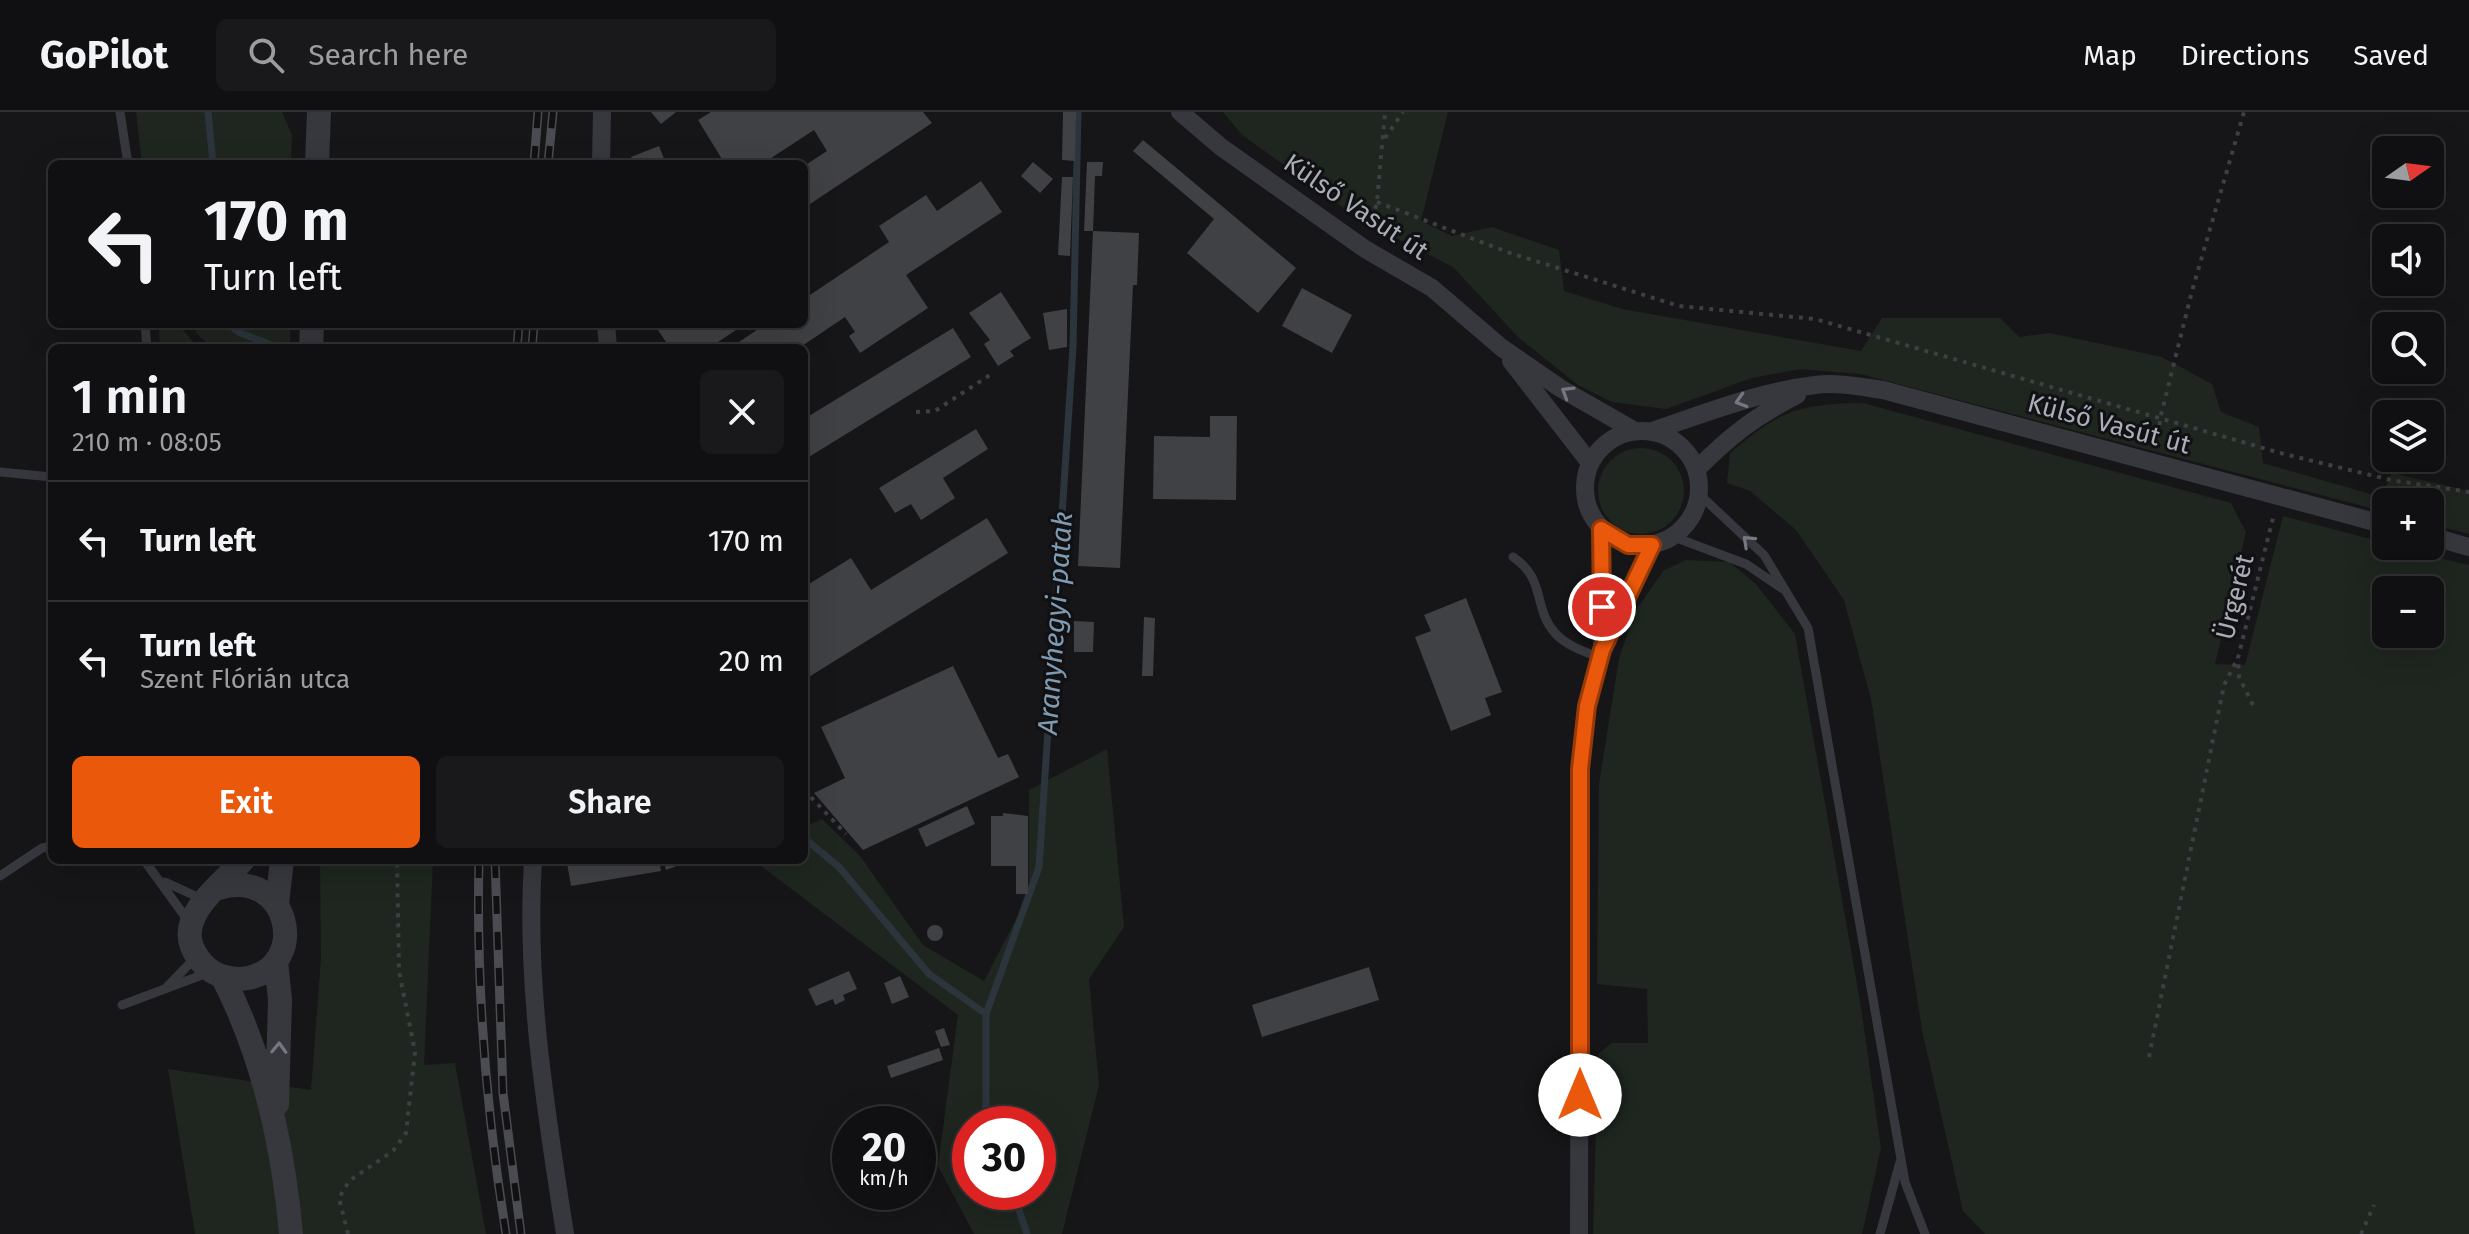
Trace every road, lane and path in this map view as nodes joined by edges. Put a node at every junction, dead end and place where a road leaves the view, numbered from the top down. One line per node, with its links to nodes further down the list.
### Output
1 (120, 112): 9 (lane)
2 (319, 112): 10 (street)
3 (602, 112): 11 (street)
4 (1180, 112): 13 (street, Külső Vasút út)
5 (1385, 112): 8 (path)
6 (1403, 112): 8 (path)
7 (2244, 112): 18 (path)
8 (1384, 140): 12 (path)
9 (127, 160)
10 (317, 160)
11 (601, 160)
12 (1377, 202): 13 (path); 18 (path)
13 (1365, 249): 14 (street, Külső Vasút út)
14 (1502, 348): 19 (street, Külső Vasút út, one-way to 14); 20 (street, Külső Vasút út)
15 (993, 373): 17 (path)
16 (1817, 384): 19 (street, Külső Vasút út, one-way to 19); 21 (street); 26 (street, Külső Vasút út)
17 (916, 412)
18 (2160, 419): 24 (path)
19 (1644, 431): 20 (street); 21 (street)
20 (1590, 463): 28 (street)
21 (1697, 469): 25 (street)
22 (0, 472): 23 (lane)
23 (48, 477)
24 (2469, 492)
25 (1700, 495): 29 (street); 34 (lane, one-way to 25)
26 (2278, 496): 27 (street, Külső Vasút út); 36 (path, Ürgerét)
27 (2372, 521)
28 (1601, 529): 31 (street); 35 (street)
29 (1674, 537): 31 (street); 34 (lane)
30 (2444, 540): 32 (street)
31 (1652, 545): 35 (street)
32 (2469, 547)
33 (1513, 557): 35 (lane)
34 (1789, 593): 57 (lane)
35 (1601, 654): 62 (street)
36 (2238, 658): 37 (path, Ürgerét); 55 (path)
37 (2253, 705)
38 (808, 794): 39 (path)
39 (846, 834)
40 (48, 847): 46 (lane)
41 (147, 864): 47 (lane)
42 (239, 864): 48 (street)
43 (282, 864): 49 (street)
44 (397, 864): 60 (path)
45 (533, 864): 61 (street)
46 (0, 876)
47 (163, 882): 48 (lane); 50 (lane)
48 (210, 893): 49 (street); 50 (street)
49 (277, 904): 51 (street)
50 (191, 925): 52 (street)
51 (276, 961): 52 (street); 56 (street, one-way to 51)
52 (209, 968): 53 (lane); 53 (lane); 56 (street)
53 (164, 990): 54 (lane)
54 (122, 1005)
55 (2149, 1057)
56 (276, 1126): 59 (street)
57 (1901, 1158): 63 (lane); 64 (lane)
58 (2374, 1205): 65 (path)
59 (291, 1234)
60 (348, 1234)
61 (565, 1234)
62 (1579, 1234)
63 (1880, 1234)
64 (1925, 1234)
65 (2361, 1234)

